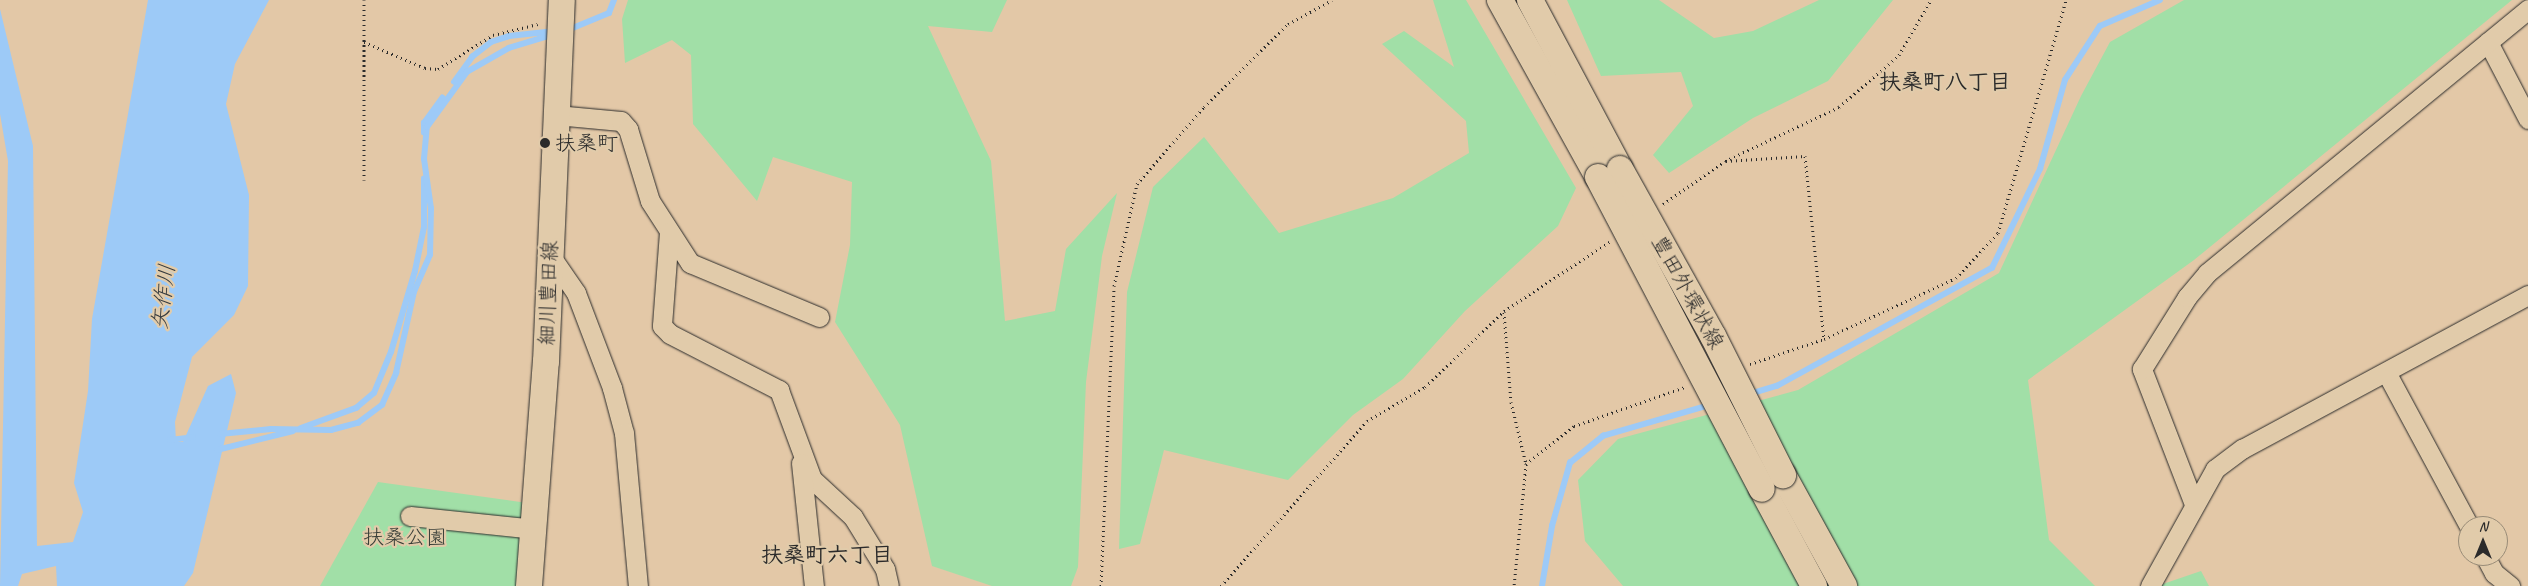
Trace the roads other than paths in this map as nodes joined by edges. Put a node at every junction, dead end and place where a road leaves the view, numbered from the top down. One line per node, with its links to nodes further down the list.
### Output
1 (1494, 0): 6 (street)
2 (1500, 0): 6 (street, 豊田外環状線)
3 (1530, 0): 10 (street, 豊田外環状線)
4 (2528, 10): 7 (street)
5 (561, 19): 8 (street, 細川豊田線)
6 (1514, 28): 10 (street, 豊田外環状線)
7 (2488, 42): 9 (street); 18 (street)
8 (556, 115): 11 (street); 12 (street, 細川豊田線)
9 (2528, 119)
10 (1609, 173): 17 (street, 豊田外環状線, bridge)
11 (669, 232): 14 (street); 16 (street)
12 (550, 255): 21 (street, 細川豊田線); 24 (street)
13 (2528, 294): 15 (street)
14 (819, 317)
15 (2386, 372): 18 (street); 20 (street)
16 (799, 442): 25 (street); 26 (street)
17 (1772, 482): 27 (street, 豊田外環状線); 28 (street, 豊田外環状線)
18 (2194, 504): 29 (street)
19 (410, 516): 21 (street)
20 (2464, 516)
21 (535, 529): 23 (street, 細川豊田線)
22 (2490, 566): 30 (street)
23 (529, 586)
24 (638, 586)
25 (814, 586)
26 (889, 586)
27 (1814, 586)
28 (1844, 586)
29 (2150, 586)
30 (2510, 586)

